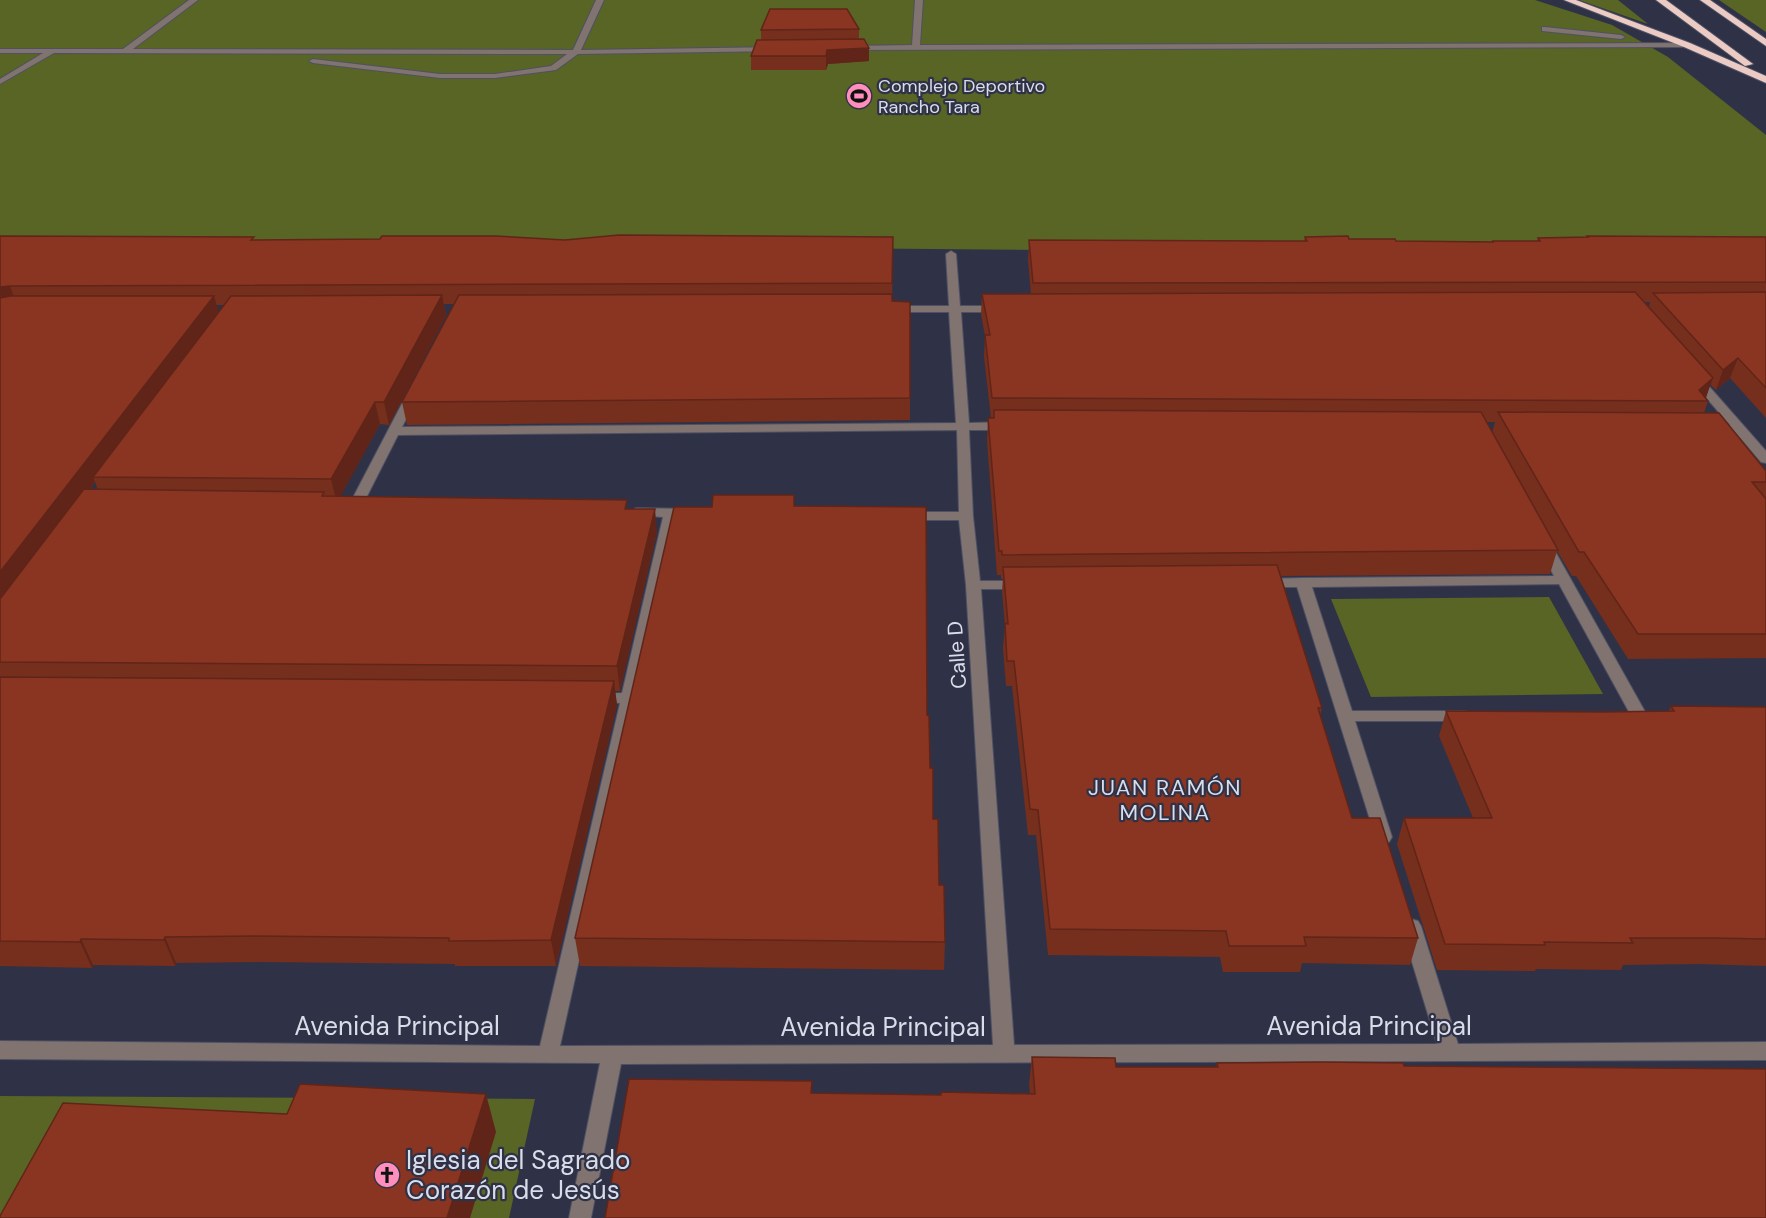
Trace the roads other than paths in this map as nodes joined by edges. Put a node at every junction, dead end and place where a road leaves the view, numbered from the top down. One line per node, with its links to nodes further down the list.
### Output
1 (194, 0): 14 (street)
2 (600, 0): 17 (street)
3 (919, 0): 11 (street)
4 (1568, 0): 8 (highway)
5 (1660, 0): 19 (highway)
6 (1704, 0): 9 (highway)
7 (1545, 29): 8 (street)
8 (1666, 37): 10 (highway)
9 (1766, 43)
10 (1687, 45): 11 (street); 19 (highway)
11 (916, 48): 13 (street)
12 (787, 49): 17 (street)
13 (834, 49)
14 (126, 50): 16 (street); 17 (street)
15 (0, 51): 16 (street)
16 (54, 51): 20 (street)
17 (576, 52): 18 (street)
18 (313, 62)
19 (1766, 79)
20 (0, 82)
21 (951, 254): 23 (street, Calle D)
22 (884, 309): 23 (street)
23 (955, 309): 24 (street); 27 (street, Calle D)
24 (1015, 309)
25 (1687, 368): 30 (street)
26 (420, 381): 31 (street)
27 (963, 426): 28 (street); 31 (street); 38 (street, Calle D)
28 (1022, 426)
29 (1704, 429): 30 (street)
30 (1740, 429): 32 (street)
31 (394, 431): 33 (street)
32 (1766, 459)
33 (354, 509)
34 (624, 512): 35 (street)
35 (670, 513): 36 (street); 46 (street)
36 (706, 513)
37 (895, 516): 38 (street)
38 (966, 516): 44 (street, Calle D)
39 (1536, 529): 40 (street)
40 (1564, 580): 41 (street); 49 (street)
41 (1303, 582): 42 (street); 47 (street)
42 (1244, 583)
43 (1032, 584): 44 (street)
44 (973, 585): 56 (street, Calle D)
45 (581, 698): 46 (street)
46 (628, 698): 55 (street)
47 (1346, 716): 48 (street); 50 (street)
48 (1475, 716)
49 (1617, 716)
50 (1388, 850)
51 (1405, 906): 54 (street)
52 (0, 1050): 55 (street, Avenida Principal)
53 (1766, 1051): 54 (street, Avenida Principal)
54 (1450, 1052): 56 (street, Avenida Principal)
55 (548, 1054): 57 (street, Avenida Principal)
56 (1004, 1054): 57 (street, Avenida Principal)
57 (612, 1055): 58 (street)
58 (580, 1218)

